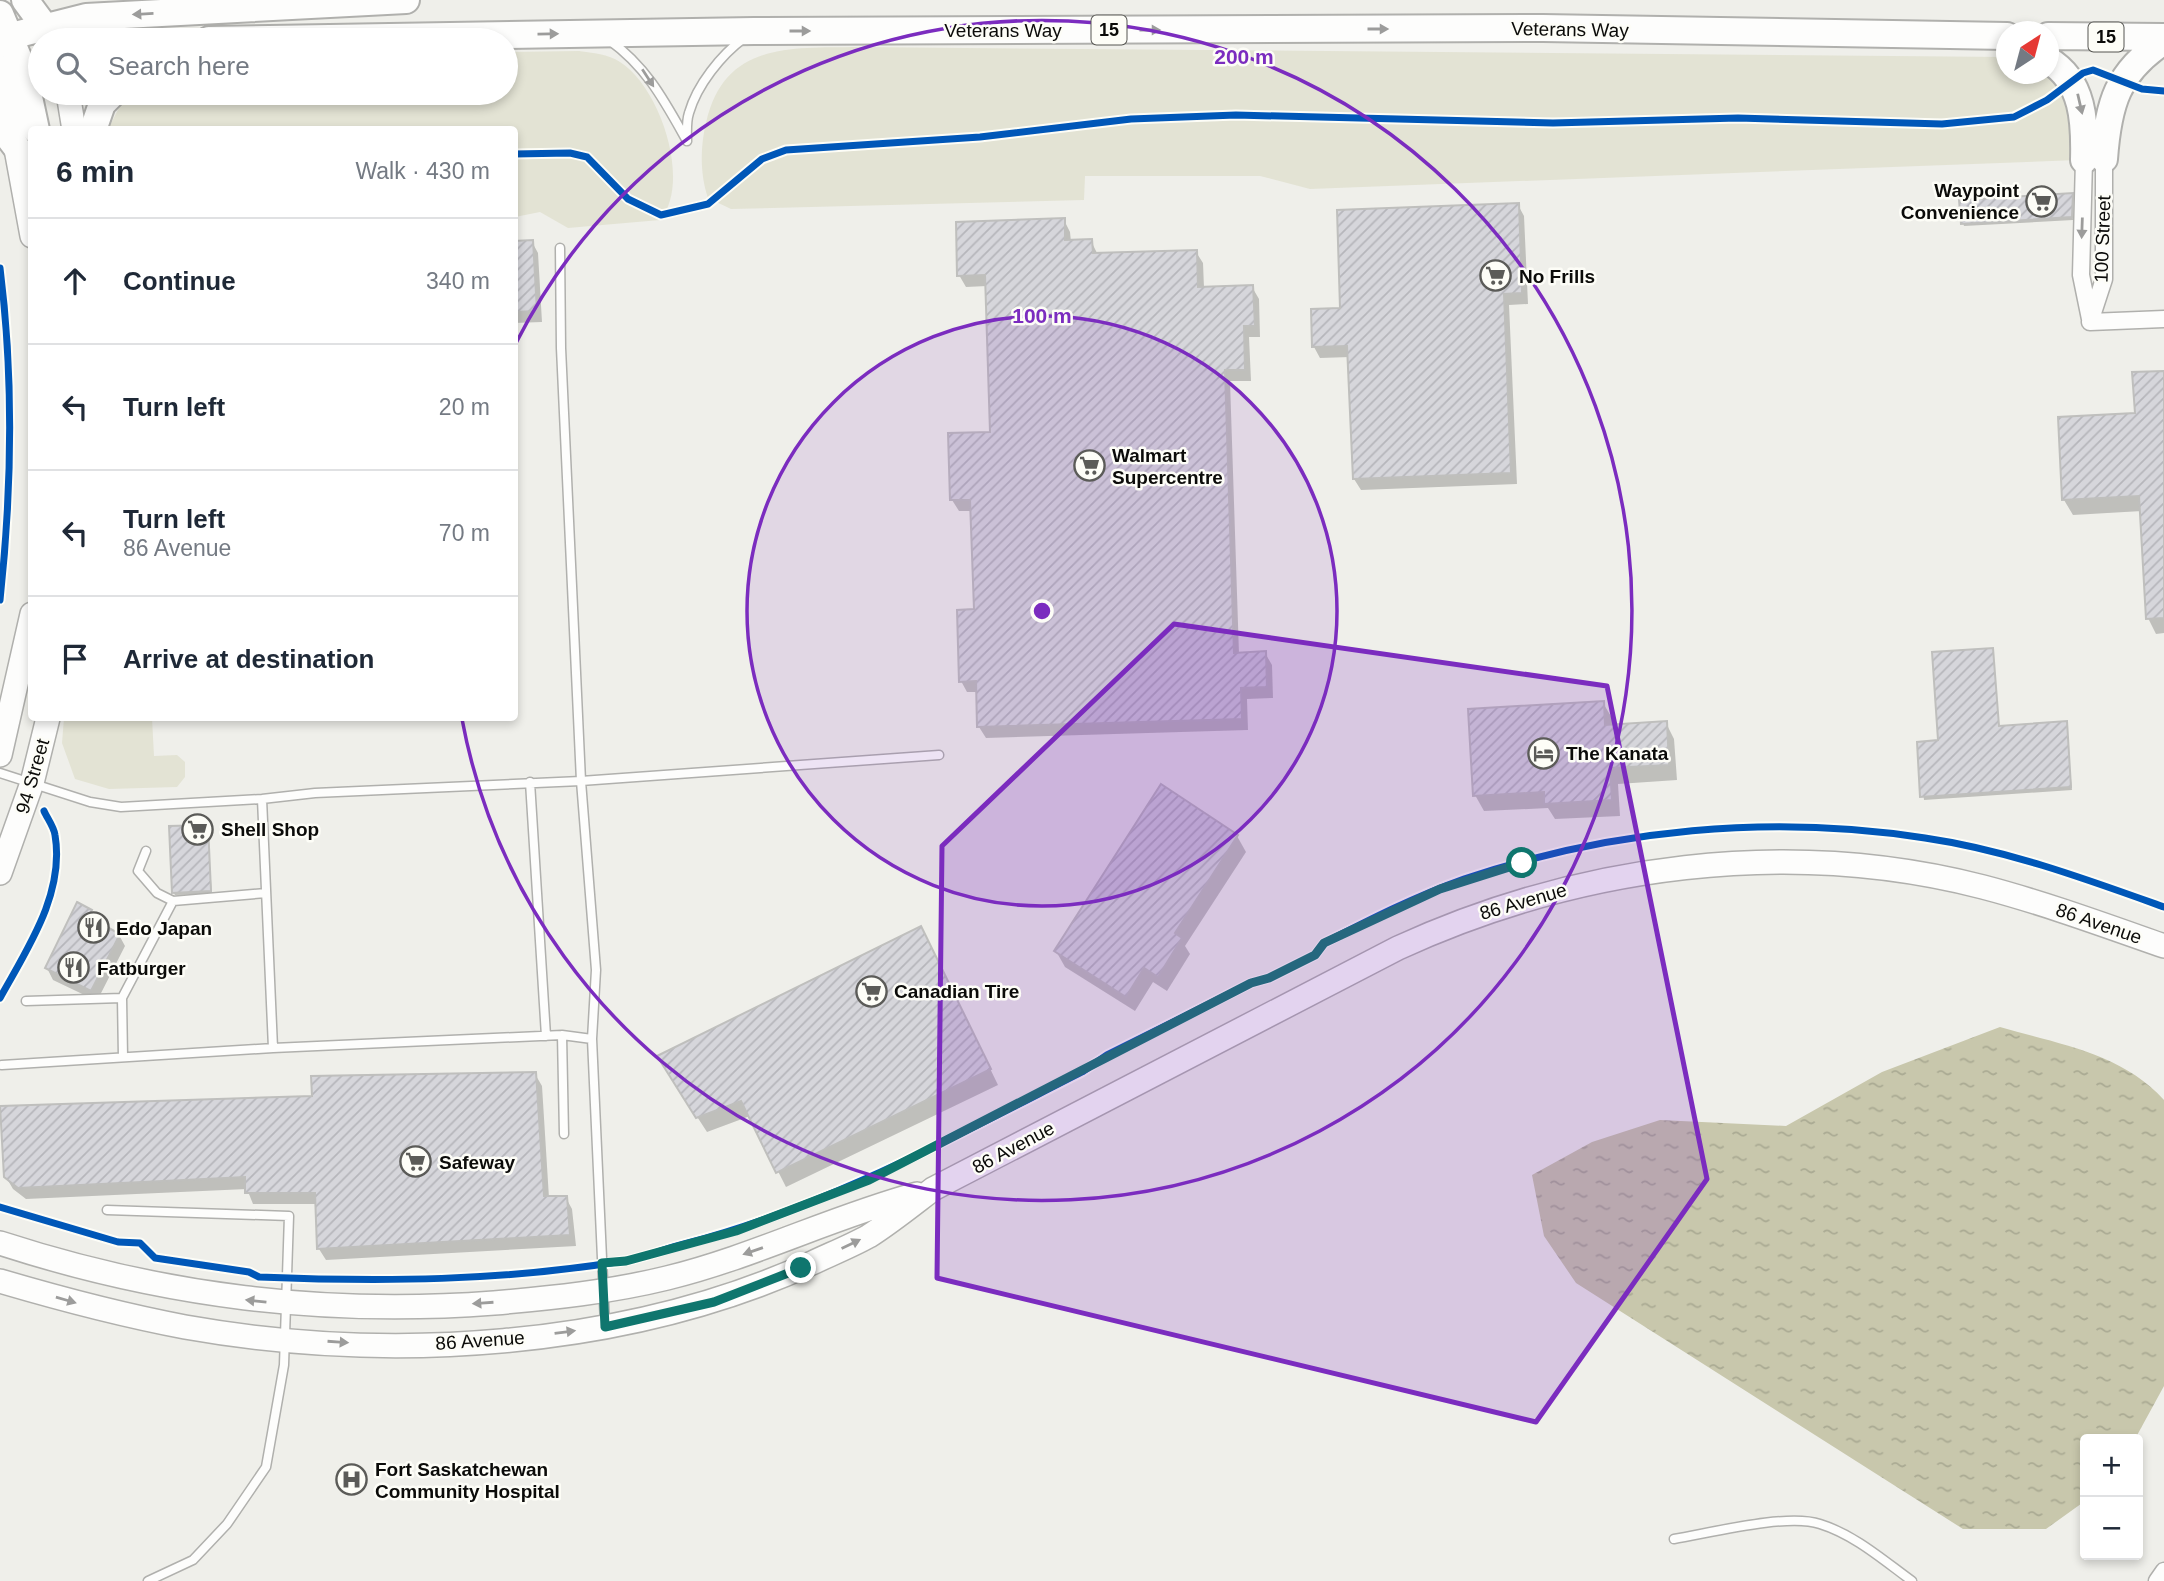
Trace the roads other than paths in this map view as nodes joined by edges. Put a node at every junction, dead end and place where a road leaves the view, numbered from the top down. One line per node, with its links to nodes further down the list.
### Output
1 (25, 0): 7 (main road)
2 (407, 0): 3 (main road, one-way to 3)
3 (51, 28)
4 (754, 31): 5 (main road, Veterans Way / 15); 5 (lane, one-way to 4); 8 (main road, Veterans Way / 15, one-way to 8)
5 (598, 33): 6 (main road, Veterans Way / 15, one-way to 5)
6 (518, 34)
7 (28, 35): 21 (street)
8 (1932, 35): 9 (main road, Veterans Way / 15); 12 (main road)
9 (1996, 36)
10 (2059, 36): 11 (main road, 15)
11 (2164, 39): 22 (main road)
12 (1996, 44)
13 (2059, 71): 22 (main road, one-way to 22)
14 (34, 105): 17 (main road)
15 (70, 105): 18 (street)
16 (102, 105): 19 (main road)
17 (36, 126)
18 (73, 126)
19 (94, 126)
20 (0, 127): 21 (main road)
21 (17, 148): 23 (street)
22 (2094, 160): 26 (street, 100 Street, one-way to 26); 26 (street, 100 Street)
23 (28, 213)
24 (560, 248): 32 (lane)
25 (2164, 319): 26 (street)
26 (2090, 322)
27 (28, 632): 29 (street, 94 Street)
28 (47, 721): 34 (street, 94 Street)
29 (0, 755)
30 (939, 755): 32 (lane)
31 (0, 773): 34 (lane)
32 (581, 781): 33 (lane); 45 (lane)
33 (530, 782): 35 (lane); 44 (lane)
34 (32, 783): 35 (lane); 37 (street, 94 Street)
35 (262, 799): 38 (lane)
36 (146, 851): 39 (lane)
37 (0, 873)
38 (266, 893): 39 (lane); 46 (lane)
39 (173, 901): 41 (lane)
40 (2164, 946): 50 (street, 86 Avenue)
41 (122, 998): 42 (lane); 47 (lane)
42 (26, 1001)
43 (562, 1035): 44 (lane); 45 (lane); 49 (lane)
44 (546, 1036): 46 (lane)
45 (592, 1039): 56 (lane)
46 (273, 1048): 47 (lane)
47 (123, 1057): 48 (lane)
48 (2, 1065)
49 (564, 1134)
50 (933, 1189): 56 (street, 86 Avenue, one-way to 56); 58 (street, 86 Avenue, one-way to 50)
51 (107, 1210): 57 (lane)
52 (0, 1228): 54 (street)
53 (0, 1243): 54 (street, 86 Avenue)
54 (74, 1264): 57 (street, 86 Avenue, one-way to 54)
55 (0, 1281): 59 (street, 86 Avenue, one-way to 59)
56 (603, 1291): 57 (street, 86 Avenue, one-way to 57); 58 (lane)
57 (287, 1304): 59 (lane)
58 (605, 1327): 59 (street, 86 Avenue, one-way to 58)
59 (286, 1339): 62 (lane)
60 (1674, 1539): 63 (lane)
61 (2164, 1572): 64 (street)
62 (148, 1581)
63 (1912, 1581)
64 (2157, 1581)

